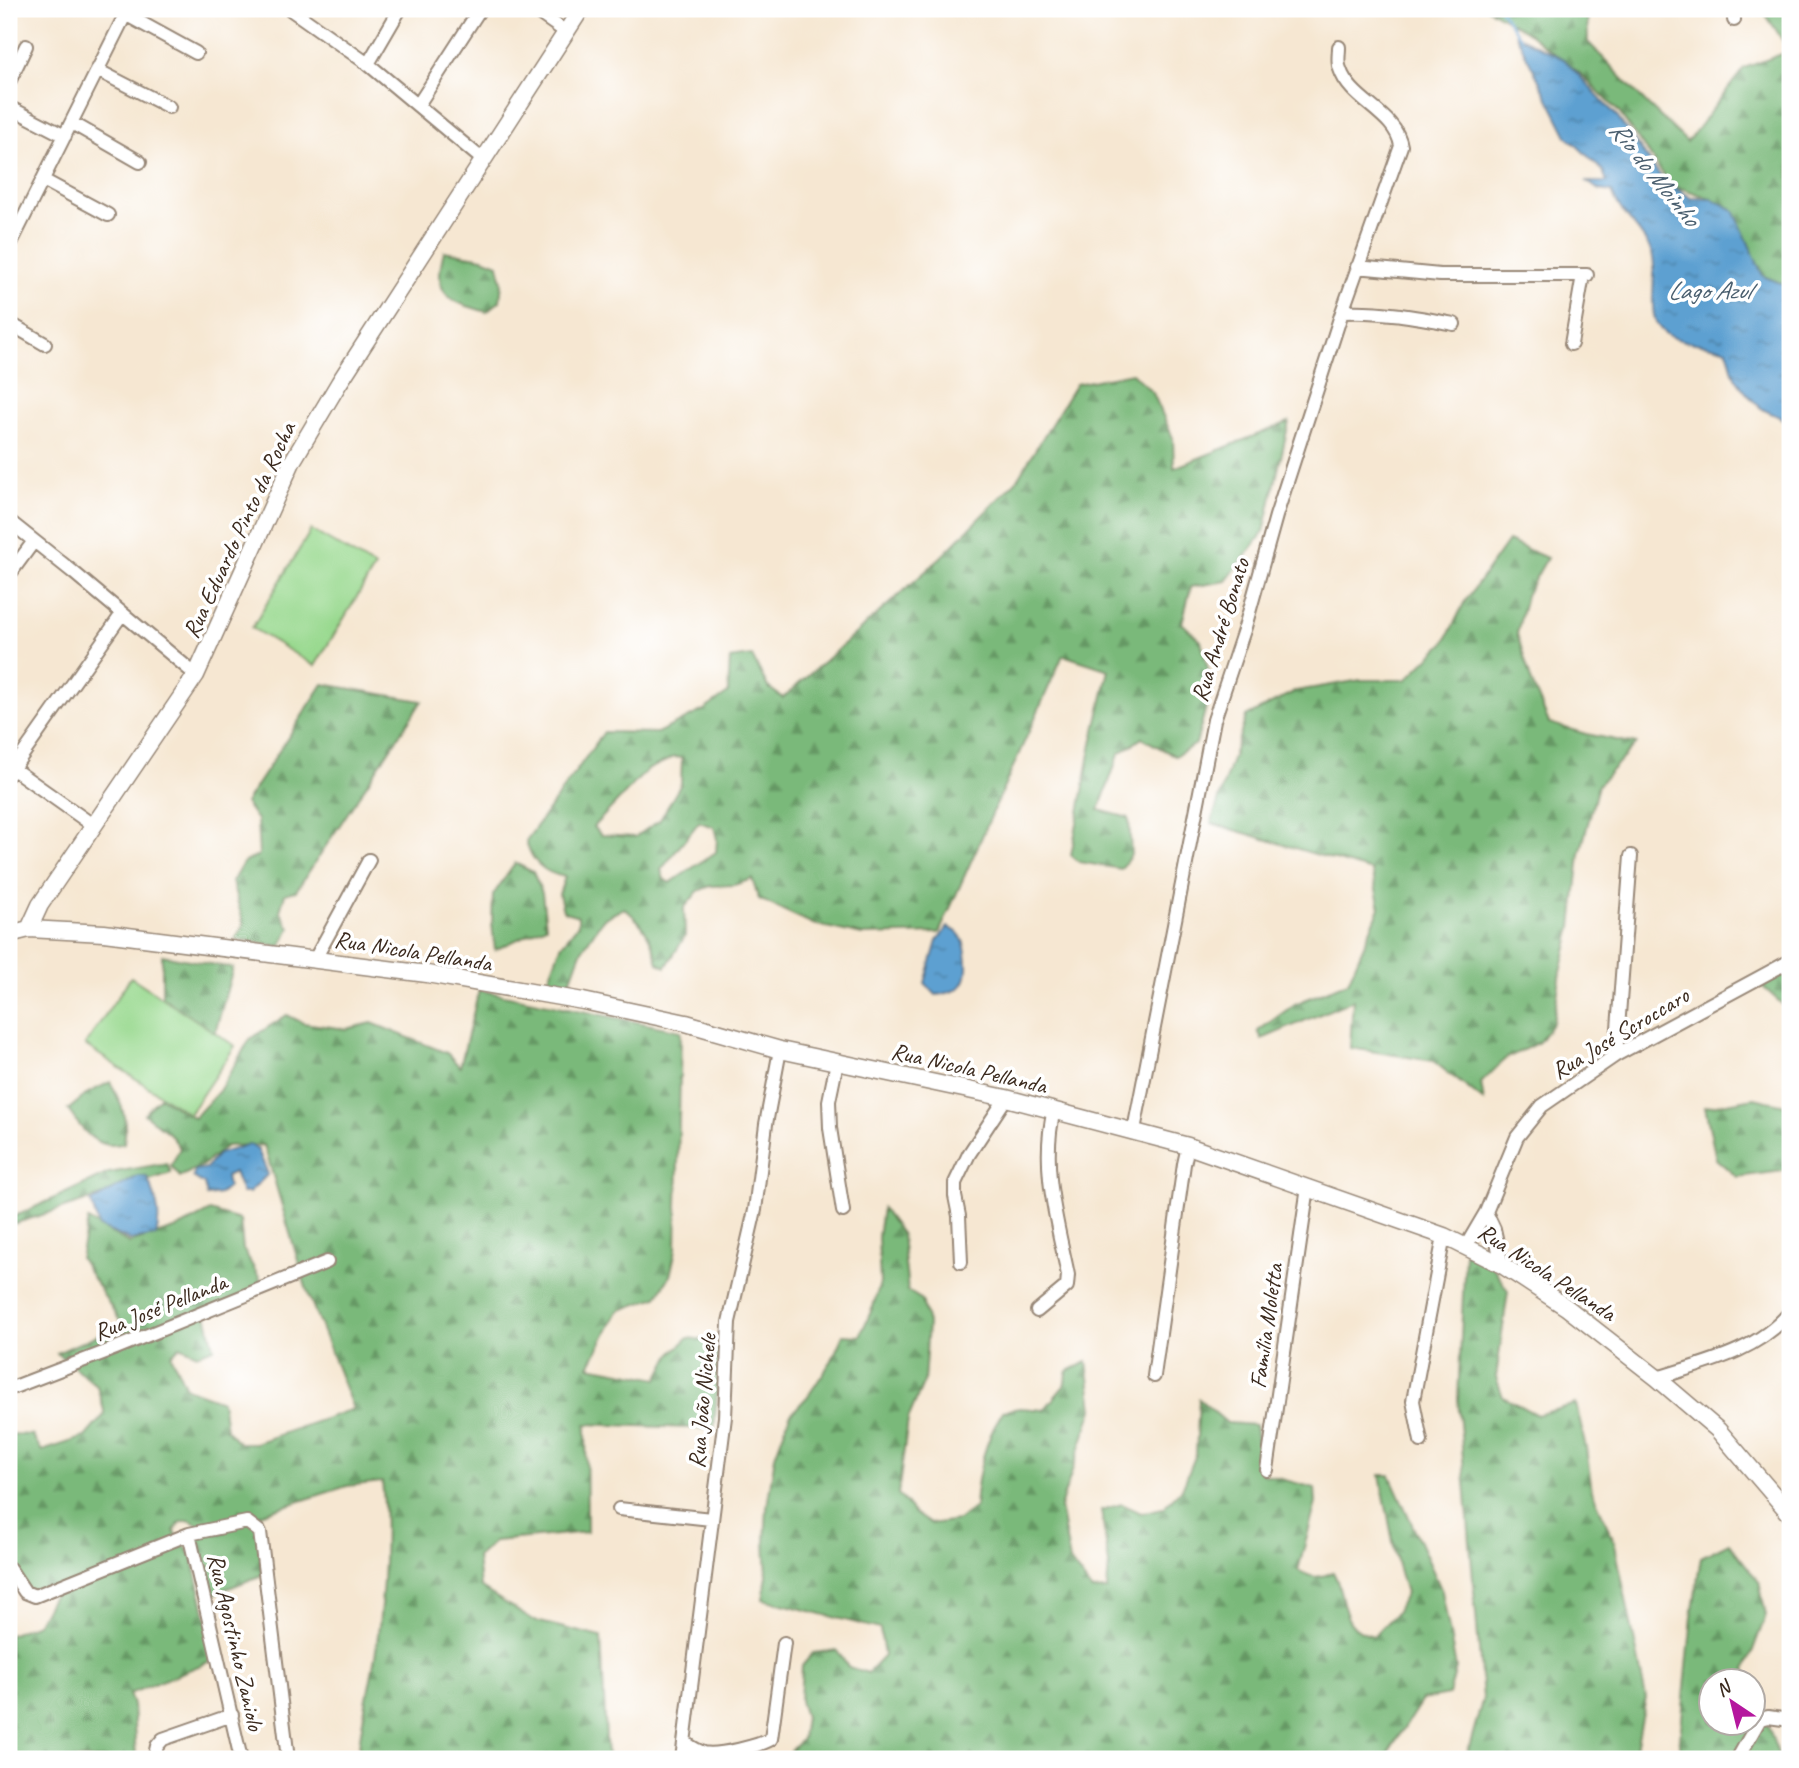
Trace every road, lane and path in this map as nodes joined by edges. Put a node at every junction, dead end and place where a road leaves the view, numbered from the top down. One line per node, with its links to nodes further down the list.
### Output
1 (290, 9): 11 (street)
2 (400, 9): 11 (street)
3 (480, 9): 14 (street)
4 (533, 9): 7 (street)
5 (581, 9): 7 (main road, Rua Eduardo Pinto da Rocha)
6 (127, 11): 10 (street); 12 (street)
7 (565, 32): 19 (main road, Rua Eduardo Pinto da Rocha)
8 (26, 46): 13 (street)
9 (1339, 47): 24 (street, Rua André Bonato)
10 (196, 53)
11 (368, 64): 14 (street)
12 (97, 70): 16 (street); 17 (street)
13 (9, 82)
14 (418, 105): 19 (street)
15 (9, 107): 18 (street)
16 (169, 107)
17 (72, 122): 18 (street); 20 (street)
18 (65, 136): 21 (street)
19 (483, 160): 34 (main road, Rua Eduardo Pinto da Rocha)
20 (140, 162)
21 (43, 180): 22 (street); 23 (street)
22 (108, 215)
23 (9, 247)
24 (1357, 267): 25 (street, Rua André Bonato); 29 (street)
25 (1342, 312): 27 (street); 48 (street, Rua André Bonato)
26 (9, 323): 28 (street)
27 (1454, 324)
28 (45, 344)
29 (1571, 344)
30 (9, 521): 31 (street)
31 (34, 541): 32 (street); 33 (street)
32 (9, 575)
33 (122, 614): 34 (street); 35 (street)
34 (196, 675): 36 (main road, Rua Eduardo Pinto da Rocha)
35 (10, 768): 36 (street)
36 (94, 826): 39 (main road, Rua Eduardo Pinto da Rocha)
37 (1631, 856): 44 (street)
38 (369, 860): 41 (street)
39 (29, 929): 40 (main road, Rua Nicola Pellanda); 41 (main road, Rua Nicola Pellanda)
40 (9, 934)
41 (315, 959): 43 (main road, Rua Nicola Pellanda)
42 (1790, 961): 44 (street, Rua José Scroccaro)
43 (780, 1050): 45 (main road, Rua Nicola Pellanda); 67 (street, Rua João Nichele)
44 (1616, 1055): 52 (street, Rua José Scroccaro)
45 (837, 1062): 46 (main road, Rua Nicola Pellanda); 51 (street)
46 (1006, 1098): 47 (main road, Rua Nicola Pellanda); 56 (street)
47 (1054, 1110): 48 (main road, Rua Nicola Pellanda); 58 (street)
48 (1134, 1130): 49 (main road, Rua Nicola Pellanda)
49 (1188, 1146): 50 (main road, Rua Nicola Pellanda); 60 (street)
50 (1308, 1187): 53 (main road, Rua Nicola Pellanda); 64 (street, Família Moletta)
51 (843, 1211)
52 (1486, 1212): 54 (street, Rua José Scroccaro); 57 (street)
53 (1444, 1236): 54 (main road, Rua Nicola Pellanda); 63 (street)
54 (1466, 1246): 57 (main road, Rua Nicola Pellanda)
55 (327, 1262): 62 (street, Rua José Pellanda)
56 (961, 1262)
57 (1502, 1265): 61 (main road, Rua Nicola Pellanda)
58 (1037, 1311)
59 (1790, 1312): 61 (street)
60 (1154, 1376)
61 (1657, 1378): 66 (main road, Rua Nicola Pellanda)
62 (9, 1389)
63 (1421, 1441)
64 (1267, 1470)
65 (619, 1509): 67 (street)
66 (1790, 1514)
67 (711, 1518): 73 (street, Rua João Nichele)
68 (189, 1534): 69 (street); 71 (street, Rua Agostinho Zaniolo); 77 (street)
69 (9, 1569)
70 (784, 1643): 73 (street)
71 (232, 1714): 75 (street); 76 (street, Rua Agostinho Zaniolo)
72 (1790, 1720): 74 (street)
73 (684, 1742): 78 (street, Rua João Nichele)
74 (1739, 1756)
75 (154, 1759)
76 (241, 1759)
77 (288, 1759)
78 (682, 1759)

